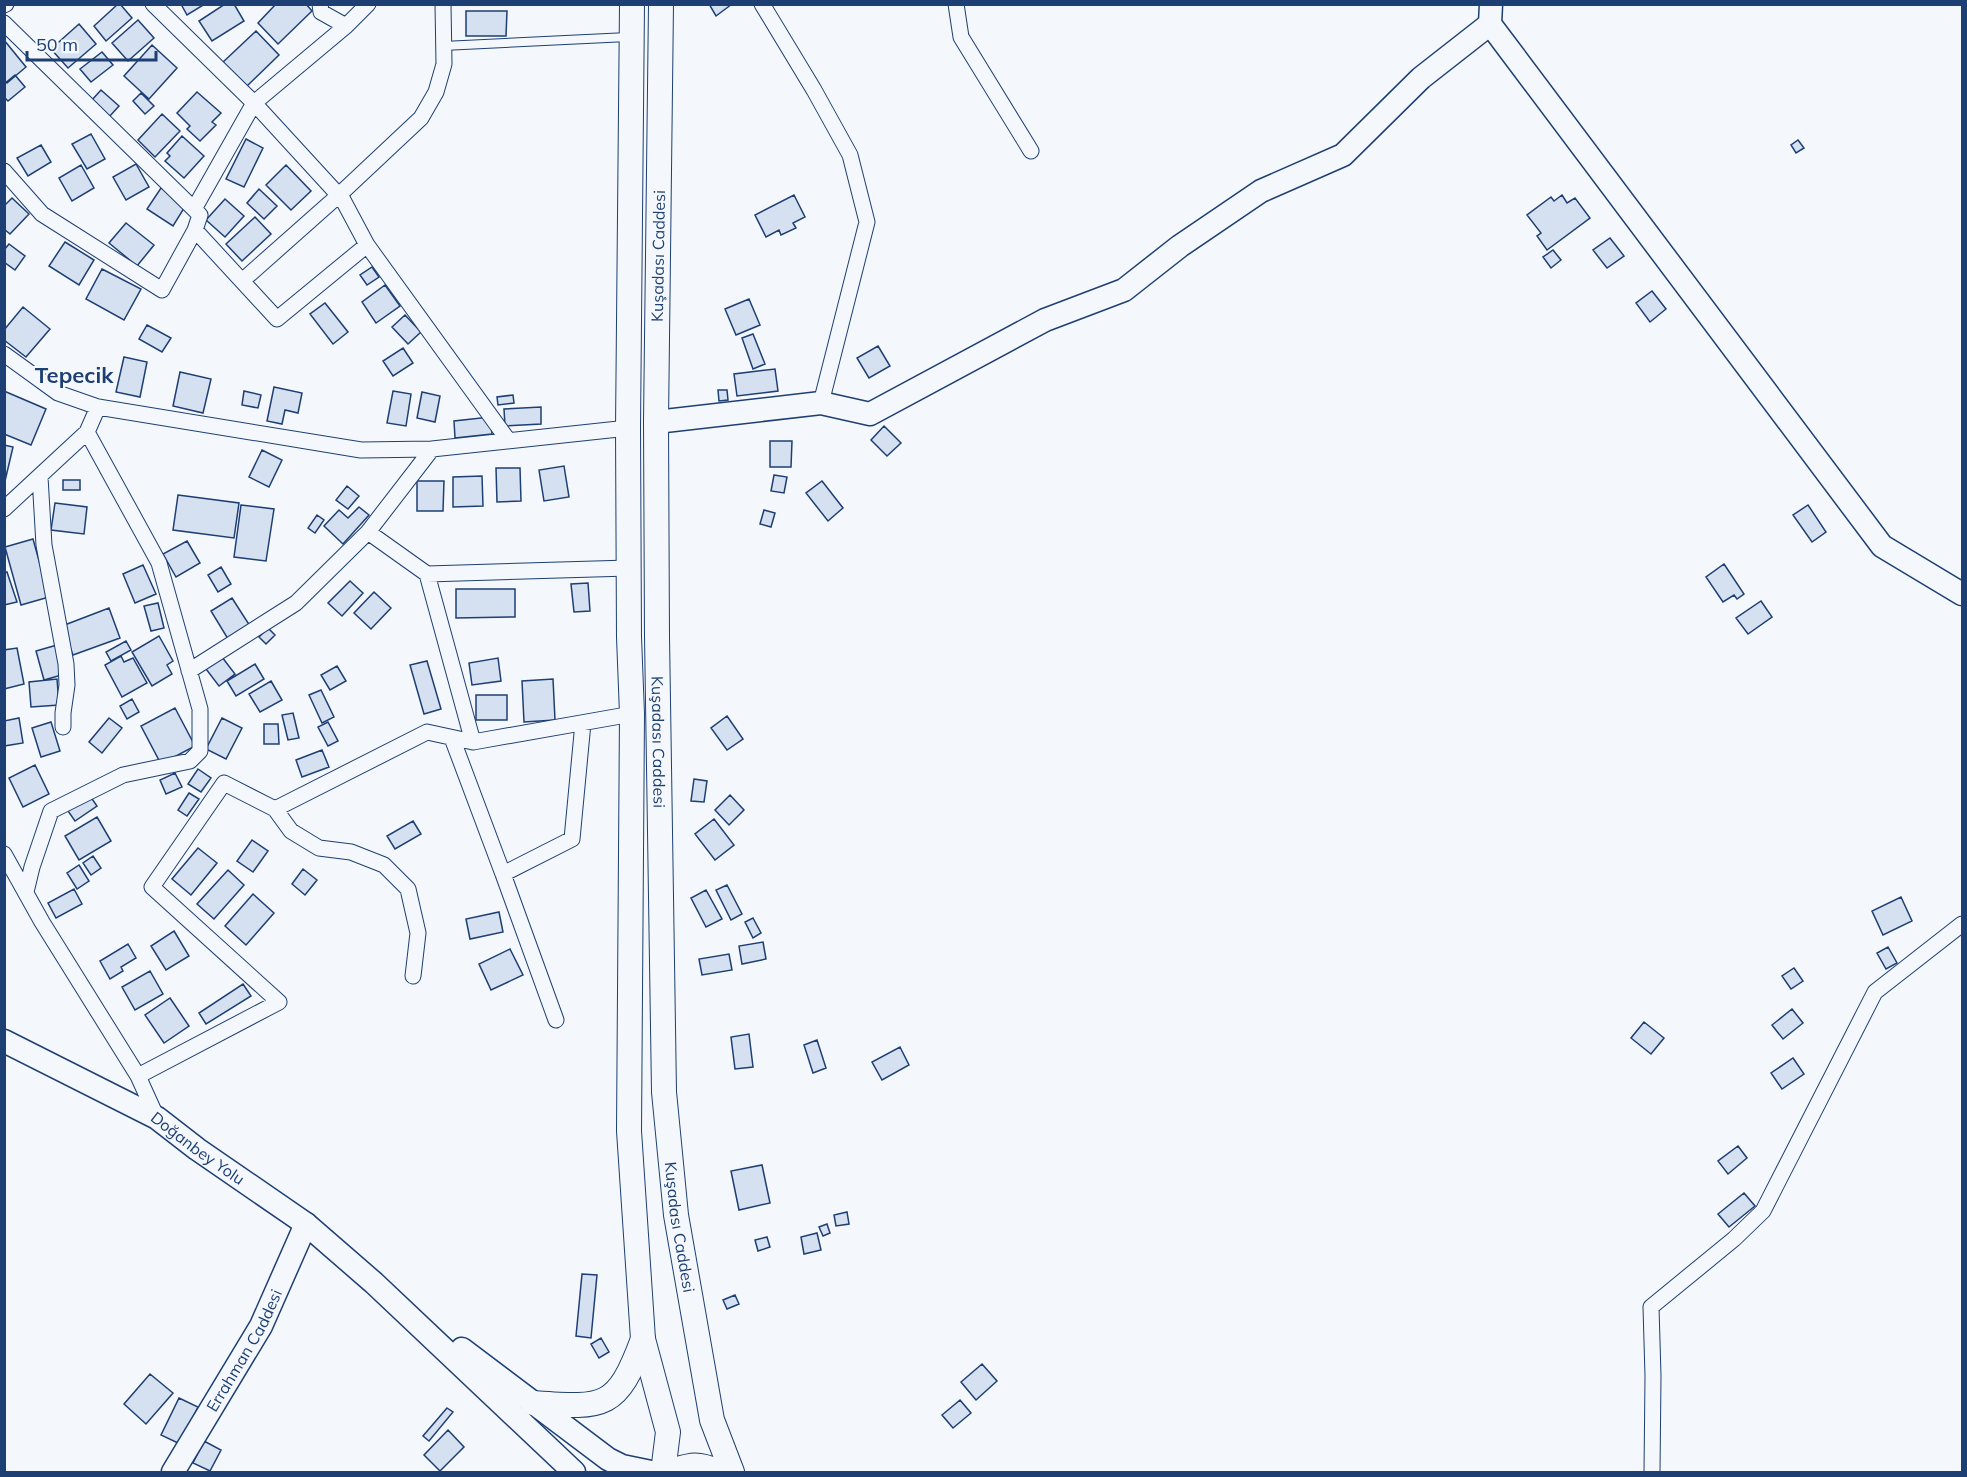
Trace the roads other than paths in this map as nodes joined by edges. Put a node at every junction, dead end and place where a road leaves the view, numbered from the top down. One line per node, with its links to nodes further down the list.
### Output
1 (153, 4): 14 (street)
2 (320, 4): 11 (street)
3 (368, 4): 11 (street)
4 (443, 4): 13 (street)
5 (632, 4): 12 (main road, Kuşadası Caddesi)
6 (661, 4): 25 (main road, Kuşadası Caddesi)
7 (762, 4): 23 (street)
8 (956, 4): 15 (street)
9 (1491, 14): 23 (street); 35 (street)
10 (4, 22): 18 (street)
11 (346, 26): 14 (street)
12 (632, 36): 13 (lane); 26 (main road, Kuşadası Caddesi)
13 (443, 46): 17 (street)
14 (254, 103): 17 (street); 18 (street)
15 (1031, 152)
16 (4, 171): 19 (street)
17 (339, 195): 20 (street); 21 (street)
18 (194, 210): 19 (street)
19 (195, 230): 21 (street)
20 (367, 245): 21 (street); 28 (street)
21 (242, 281)
22 (4, 354): 24 (street)
23 (821, 403): 25 (street)
24 (98, 407): 27 (street); 29 (street)
25 (656, 422): 62 (main road, Kuşadası Caddesi)
26 (628, 428): 28 (street); 33 (main road, Kuşadası Caddesi)
27 (87, 432): 30 (street); 36 (street)
28 (508, 440): 29 (street)
29 (432, 449): 32 (street)
30 (40, 477): 31 (street); 39 (street)
31 (4, 509)
32 (368, 532): 34 (street); 36 (street)
33 (629, 568): 34 (street); 37 (main road, Kuşadası Caddesi)
34 (427, 574): 41 (street)
35 (1962, 594)
36 (189, 671): 45 (street)
37 (632, 714): 38 (street); 54 (main road, Kuşadası Caddesi)
38 (583, 723): 41 (street); 44 (street)
39 (63, 727)
40 (452, 738): 41 (street); 42 (street); 44 (street)
41 (473, 742)
42 (275, 809): 47 (street); 50 (street)
43 (4, 854): 45 (street)
44 (503, 874): 48 (street)
45 (26, 892): 50 (street)
46 (1962, 924): 63 (street)
47 (413, 976)
48 (556, 1020)
49 (4, 1041): 51 (street, Doğanbey Yolu)
50 (138, 1076): 51 (street)
51 (157, 1118): 52 (street, Doğanbey Yolu)
52 (306, 1224): 53 (street, Doğanbey Yolu); 56 (street, Errahman Caddesi)
53 (374, 1283): 55 (street); 57 (street)
54 (643, 1339): 55 (main road); 59 (main road, Kuşadası Caddesi)
55 (533, 1402): 58 (street)
56 (173, 1473)
57 (574, 1473)
58 (651, 1473)
59 (663, 1473)
60 (668, 1473): 61 (main road)
61 (719, 1473)
62 (732, 1473)
63 (1652, 1473)

